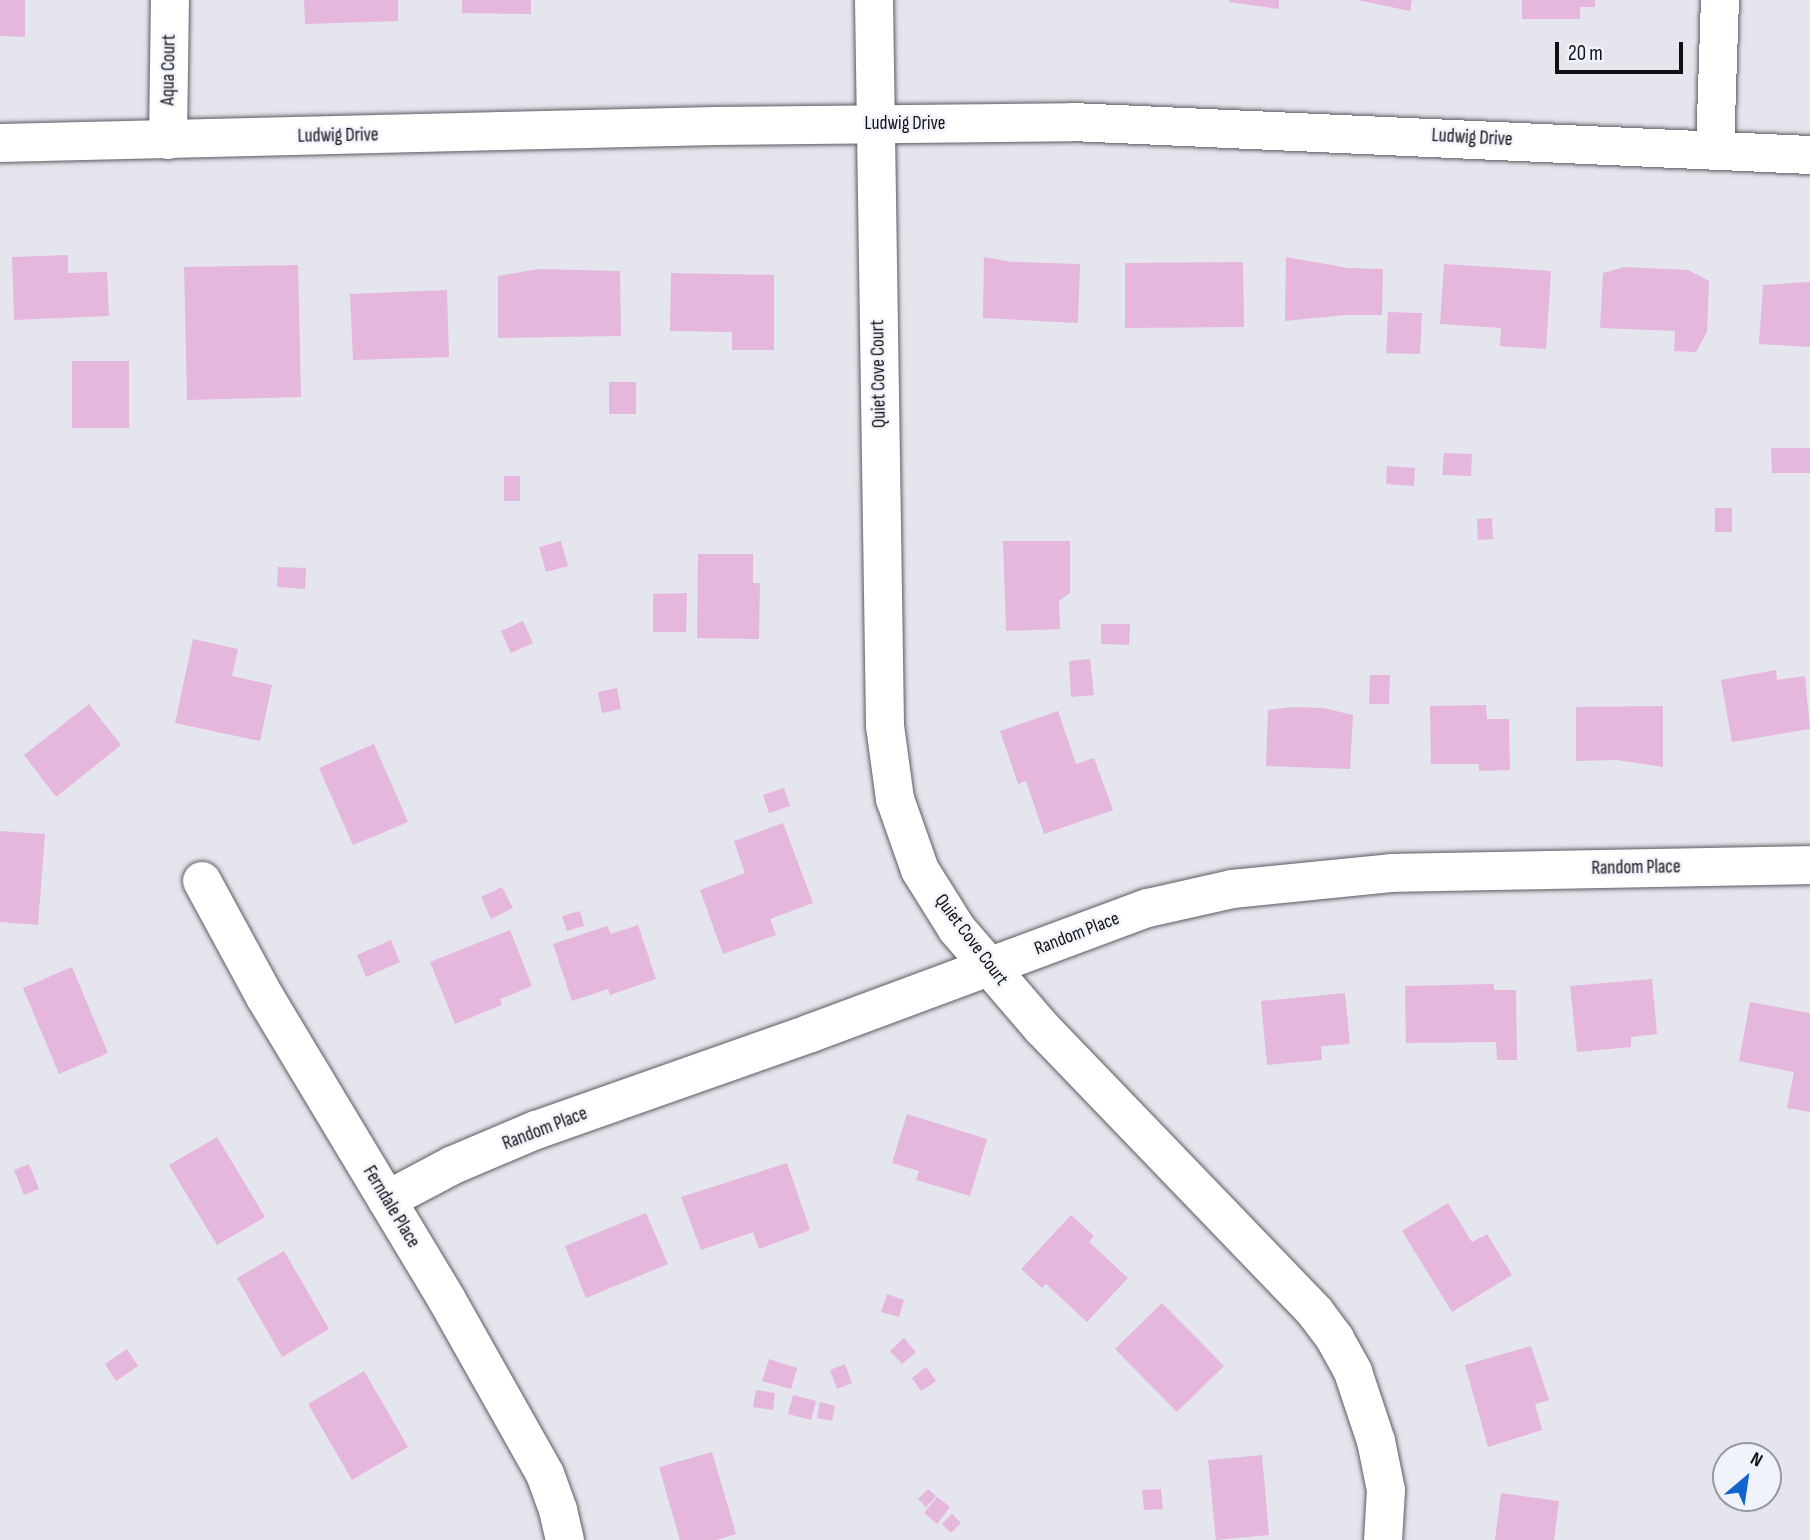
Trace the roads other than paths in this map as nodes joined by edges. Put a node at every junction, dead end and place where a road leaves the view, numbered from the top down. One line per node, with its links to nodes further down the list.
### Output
1 (170, 0): 5 (street, Aqua Court)
2 (874, 0): 4 (street, Quiet Cove Court)
3 (1720, 0): 7 (street)
4 (875, 124): 5 (street, Ludwig Drive); 7 (street, Ludwig Drive); 11 (street, Quiet Cove Court)
5 (167, 140): 6 (street, Ludwig Drive)
6 (0, 143)
7 (1715, 150): 8 (street, Ludwig Drive)
8 (1810, 155)
9 (1810, 865): 11 (street, Random Place)
10 (202, 881): 12 (street, Ferndale Place)
11 (989, 966): 12 (street, Random Place); 14 (street, Quiet Cove Court)
12 (387, 1200): 13 (street, Ferndale Place)
13 (565, 1540)
14 (1384, 1540)

